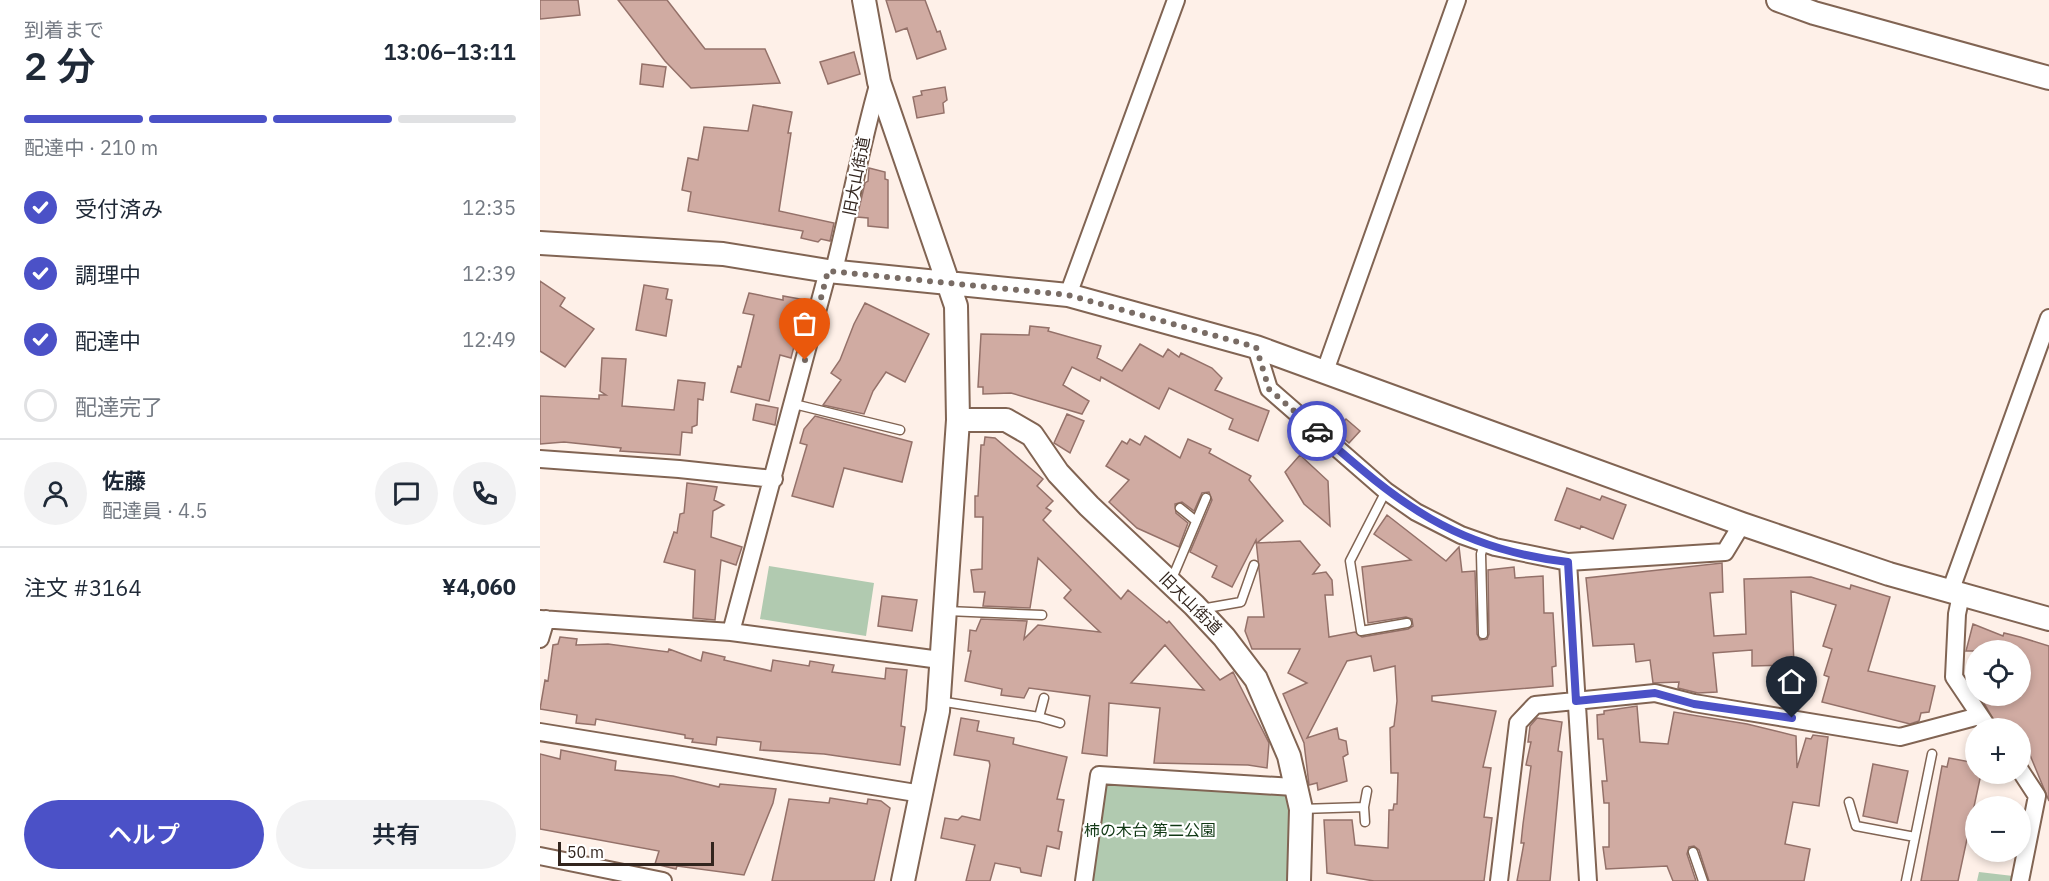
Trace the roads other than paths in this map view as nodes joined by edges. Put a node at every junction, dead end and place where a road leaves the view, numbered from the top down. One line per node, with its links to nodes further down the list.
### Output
1 (864, 0): 6 (street)
2 (1176, 0): 10 (street)
3 (1457, 0): 13 (street)
4 (1778, 0): 5 (street)
5 (2049, 78)
6 (879, 82): 8 (street, 旧大山街道); 9 (street)
7 (540, 243): 8 (street)
8 (831, 270): 9 (street); 14 (street, 旧大山街道)
9 (949, 282): 10 (street); 15 (street)
10 (1068, 295): 12 (street)
11 (2049, 318): 28 (street)
12 (1256, 347): 13 (street); 19 (street)
13 (1325, 371): 23 (street)
14 (794, 404): 16 (lane); 18 (street, 旧大山街道)
15 (958, 420): 27 (street, 旧大山街道); 30 (street)
16 (900, 430)
17 (540, 459): 18 (street)
18 (774, 479): 35 (street, 旧大山街道)
19 (1386, 491): 24 (street); 34 (lane)
20 (1206, 498): 22 (lane)
21 (1180, 508): 22 (lane)
22 (1196, 521): 27 (lane)
23 (1742, 524): 25 (street); 28 (street)
24 (1484, 544): 25 (street); 36 (lane)
25 (1568, 562): 41 (street)
26 (1254, 565): 29 (lane)
27 (1171, 582): 29 (street, 旧大山街道)
28 (1955, 593): 33 (street); 43 (street)
29 (1198, 609): 49 (street, 旧大山街道)
30 (943, 610): 31 (lane); 38 (street)
31 (1042, 615)
32 (543, 619): 35 (street); 37 (street)
33 (2049, 620)
34 (1407, 623)
35 (731, 632): 38 (street)
36 (1483, 634)
37 (540, 639)
38 (940, 660): 40 (street)
39 (1044, 698): 42 (lane)
40 (938, 701): 42 (lane); 51 (street)
41 (1576, 701): 45 (street); 63 (street); 64 (street)
42 (1039, 717): 44 (lane)
43 (1981, 718)
44 (1060, 723)
45 (1965, 725)
46 (540, 732): 51 (street)
47 (1932, 754): 56 (lane)
48 (2029, 784): 67 (street)
49 (1294, 787): 54 (street, 旧大山街道); 61 (street)
50 (1367, 791): 53 (lane)
51 (922, 794): 60 (street)
52 (1850, 802): 56 (lane)
53 (1364, 807): 54 (lane); 55 (lane)
54 (1301, 809): 62 (street, 旧大山街道)
55 (1365, 822)
56 (1915, 837): 66 (lane)
57 (1693, 852): 65 (lane)
58 (540, 856): 59 (street)
59 (663, 881)
60 (903, 881)
61 (1084, 881)
62 (1299, 881)
63 (1499, 881)
64 (1588, 881)
65 (1703, 881)
66 (1906, 881)
67 (2020, 881)

